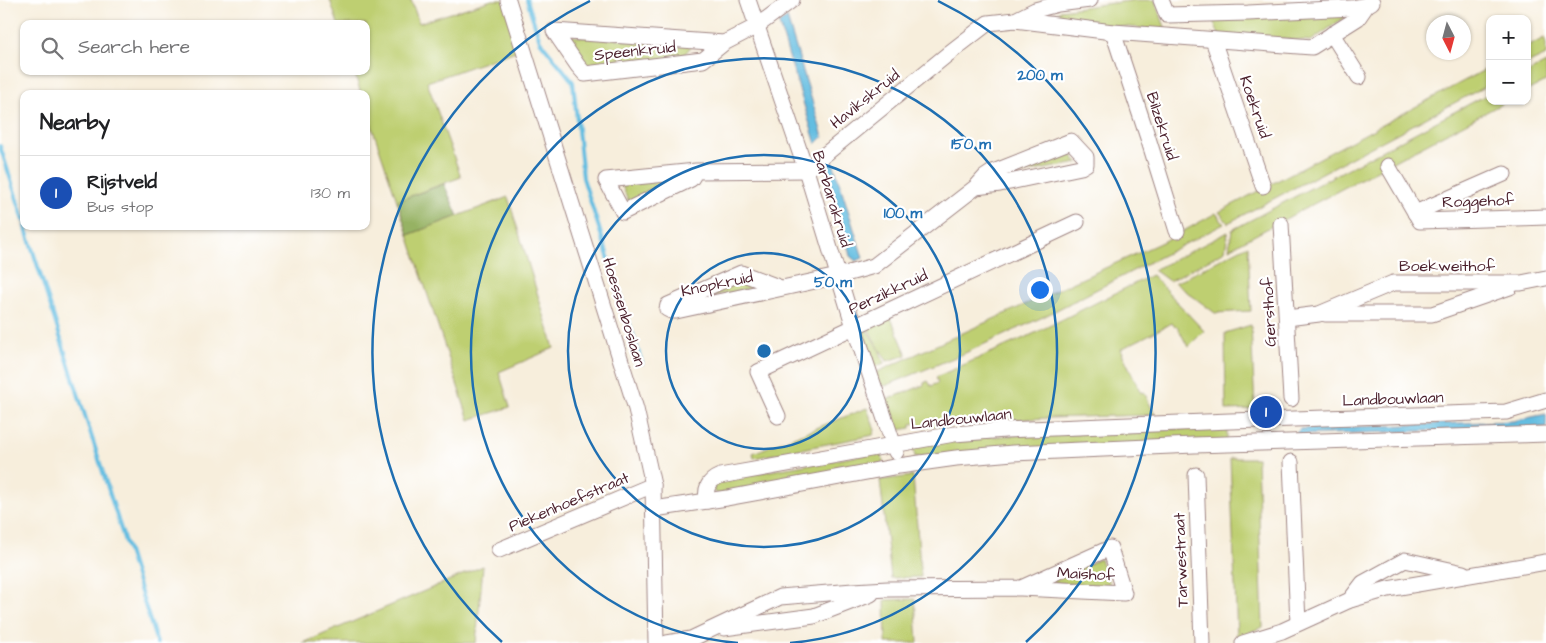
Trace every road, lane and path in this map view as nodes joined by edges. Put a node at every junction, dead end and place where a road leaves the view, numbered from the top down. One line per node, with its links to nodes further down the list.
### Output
1 (508, 0): 44 (street, Hoessenboslaan)
2 (748, 0): 9 (street, Barbarakruid)
3 (792, 0): 9 (street, Speenkruid)
4 (1090, 0): 8 (street, Havikskruid)
5 (1161, 0): 7 (street, Havikskruid)
6 (1371, 2): 7 (street, Havikskruid); 11 (street, Havikskruid)
7 (1185, 14): 12 (street)
8 (1014, 20): 10 (street, Havikskruid); 17 (street, Havikskruid)
9 (757, 26): 14 (street, Speenkruid); 17 (street, Barbarakruid)
10 (1113, 32): 12 (street, Havikskruid); 26 (street, Bilzekruid)
11 (1332, 34): 13 (street, Havikskruid); 15 (street)
12 (1194, 38): 13 (street, Havikskruid)
13 (1213, 40): 20 (street, Koekruid)
14 (724, 42): 14 (street, Speenkruid)
15 (1359, 77)
16 (1388, 166): 22 (street)
17 (806, 170): 18 (street); 27 (street, Barbarakruid)
18 (696, 171): 18 (street)
19 (1504, 174): 22 (street, Roggehof)
20 (1263, 186)
21 (976, 187): 21 (street, Knopkruid); 27 (street, Knopkruid)
22 (1415, 213): 23 (street, Roggehof)
23 (1546, 217)
24 (1077, 222): 33 (street, Perzikkruid)
25 (1281, 224): 32 (street, Gersthof)
26 (1177, 231)
27 (838, 276): 30 (street, Knopkruid); 33 (street, Barbarakruid)
28 (1546, 278): 29 (street, Boekweithof)
29 (1521, 283): 31 (street, Boekweithof); 31 (street, Boekweithof)
30 (781, 288): 30 (street, Knopkruid)
31 (1319, 314): 32 (street, Boekweithof)
32 (1287, 318): 34 (street, Gersthof)
33 (854, 327): 36 (street, Perzikkruid); 39 (street, Barbarakruid)
34 (1291, 399)
35 (1546, 400): 37 (street, Landbouwlaan)
36 (778, 416)
37 (1240, 421): 39 (street, Landbouwlaan); 40 (street)
38 (1546, 434): 40 (street)
39 (894, 444): 42 (street, Barbarakruid); 45 (street, Landbouwlaan)
40 (1239, 444): 42 (street)
41 (1291, 462): 53 (street)
42 (899, 466): 45 (street)
43 (1196, 475): 57 (street, Tarwestraat)
44 (654, 485): 46 (street, Hoessenboslaan); 47 (street, Piekenhoefstraat)
45 (707, 501): 46 (street)
46 (654, 509): 55 (street, Hoessenboslaan)
47 (498, 550)
48 (1546, 562): 49 (street)
49 (1469, 575): 52 (street); 52 (street)
50 (1021, 588): 50 (street, Maïshof); 51 (street, Maïshof)
51 (882, 590): 54 (street, Maïshof); 54 (street, Maïshof)
52 (1350, 600): 53 (street)
53 (1298, 623): 58 (street)
54 (710, 630): 56 (street, Maïshof)
55 (656, 643)
56 (667, 643)
57 (1202, 643)
58 (1243, 643)

